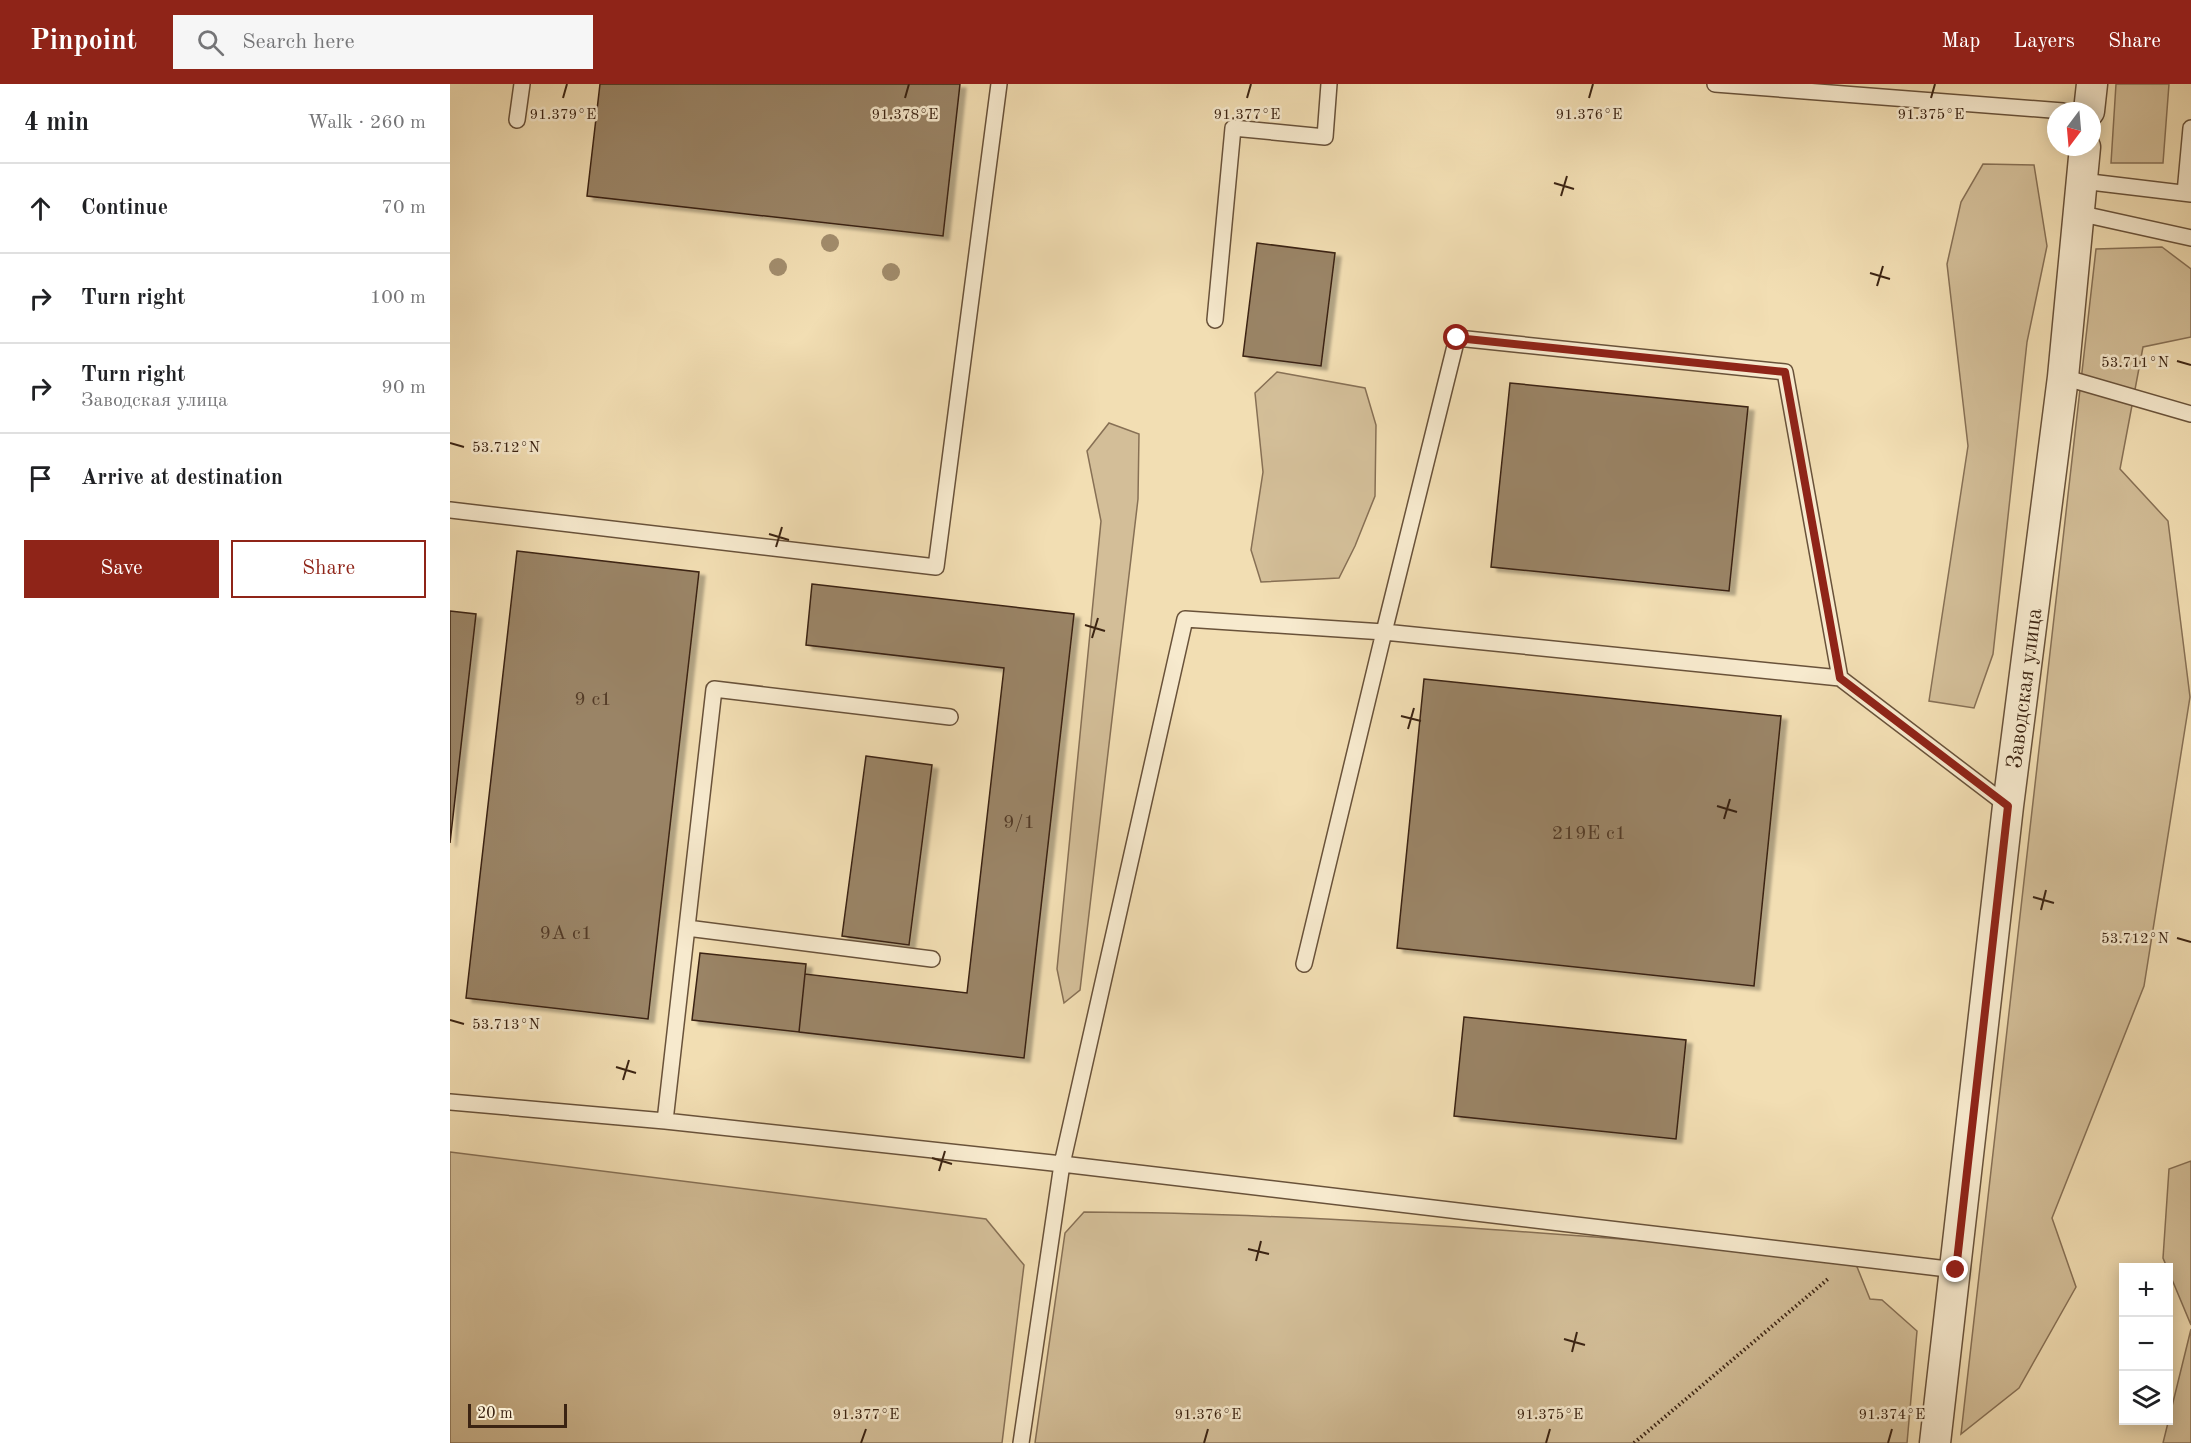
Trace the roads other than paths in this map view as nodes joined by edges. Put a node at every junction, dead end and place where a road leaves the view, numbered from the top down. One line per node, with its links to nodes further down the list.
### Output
1 (522, 84): 8 (lane)
2 (999, 84): 18 (lane)
3 (1329, 84): 15 (lane)
4 (1715, 84): 7 (lane)
5 (2092, 84): 6 (street)
6 (2090, 102)
7 (2047, 110)
8 (518, 120)
9 (2191, 128): 12 (lane)
10 (2084, 156): 11 (street, Заводская улица)
11 (2082, 181): 12 (lane); 13 (street, Заводская улица)
12 (2188, 193)
13 (2078, 213): 14 (lane); 16 (street, Заводская улица)
14 (2191, 238)
15 (1215, 320)
16 (2063, 377): 17 (lane); 22 (street, Заводская улица)
17 (2191, 414)
18 (450, 510)
19 (1383, 632): 20 (lane); 20 (lane); 25 (lane); 28 (lane)
20 (1840, 678): 22 (lane)
21 (950, 717): 23 (lane)
22 (2008, 806): 29 (street, Заводская улица)
23 (687, 928): 24 (lane); 27 (lane)
24 (932, 959)
25 (1304, 964)
26 (450, 1102): 27 (lane)
27 (665, 1121): 28 (lane)
28 (1062, 1164): 29 (lane); 30 (lane)
29 (1956, 1270): 31 (street, Заводская улица)
30 (1021, 1443)
31 (1935, 1443)

